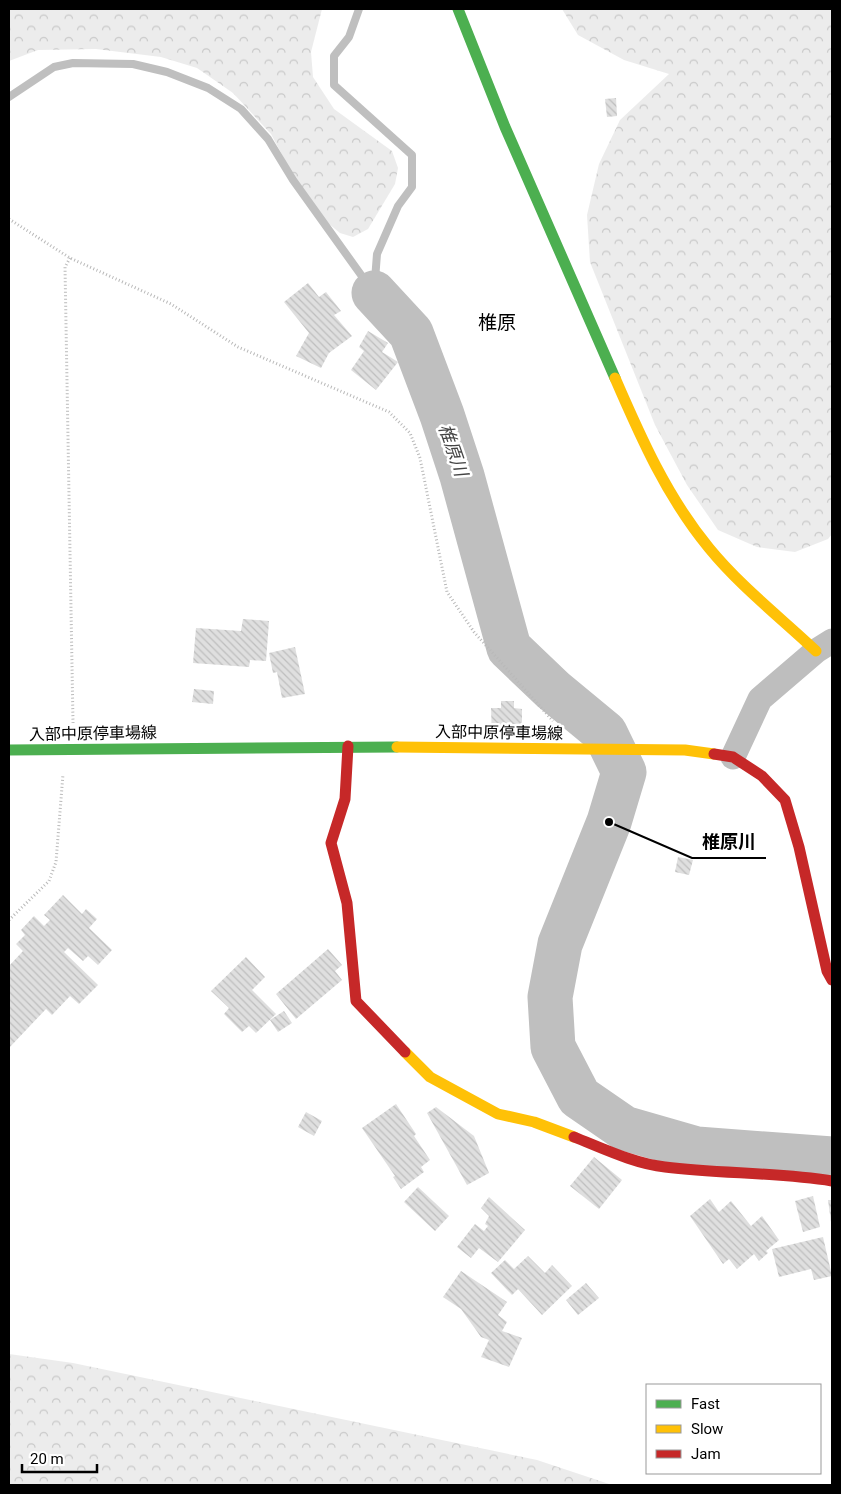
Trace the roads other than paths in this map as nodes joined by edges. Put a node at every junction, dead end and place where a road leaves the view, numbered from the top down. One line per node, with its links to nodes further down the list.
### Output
1 (458, 9): 2 (street)
2 (824, 646): 5 (street)
3 (348, 746): 4 (street, 入部中原停車場線); 5 (street, 入部中原停車場線); 7 (street)
4 (9, 750)
5 (733, 757): 6 (street, 入部中原停車場線)
6 (832, 980)
7 (832, 1181)

